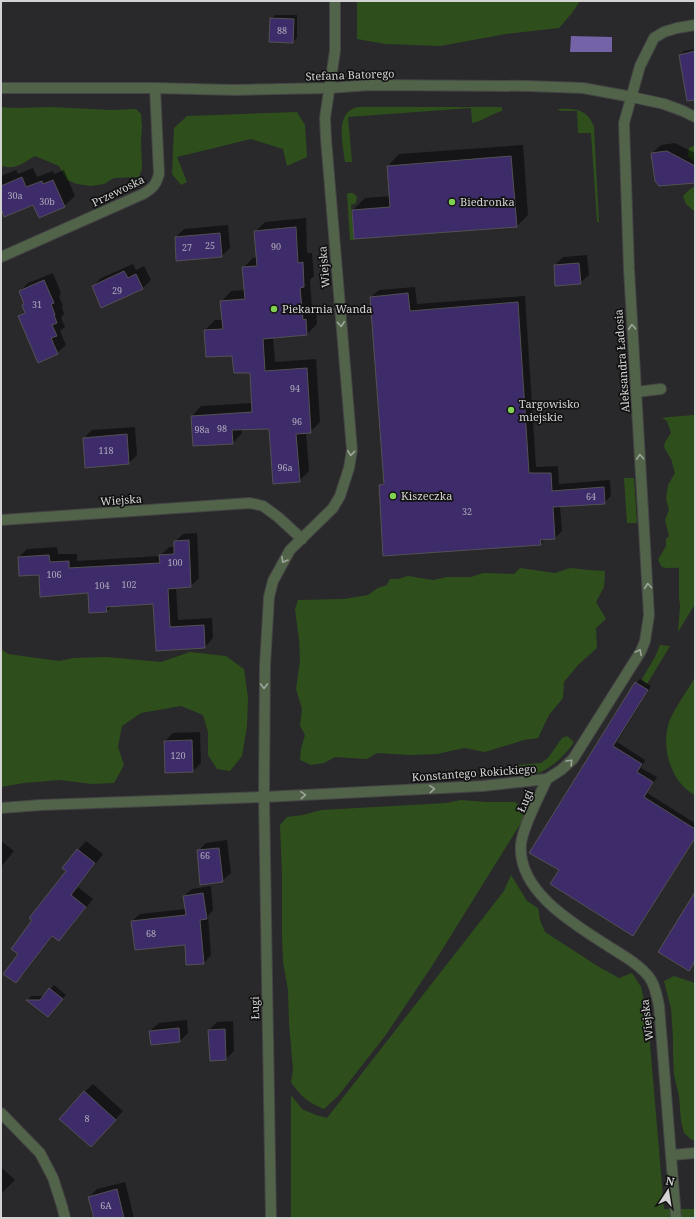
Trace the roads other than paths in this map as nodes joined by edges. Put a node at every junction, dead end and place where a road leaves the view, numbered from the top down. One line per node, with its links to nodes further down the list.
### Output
1 (335, 1): 5 (street, Wiejska)
2 (695, 25): 6 (street)
3 (1, 88): 4 (street, Stefana Batorego)
4 (155, 88): 5 (street, Stefana Batorego); 8 (street, Przewoska)
5 (329, 88): 6 (street, Stefana Batorego); 12 (street, Wiejska, one-way to 12)
6 (632, 97): 7 (street, Stefana Batorego); 10 (street, Aleksandra Ładosia, one-way to 6)
7 (695, 116)
8 (1, 257)
9 (662, 389): 10 (street)
10 (636, 392): 13 (street, Aleksandra Ładosia, one-way to 10)
11 (1, 520): 12 (street, Wiejska)
12 (302, 539): 15 (street, Wiejska, one-way to 15)
13 (648, 625): 14 (street, Konstantego Rokickiego, one-way to 13)
14 (548, 780): 15 (street, Konstantego Rokickiego, one-way to 14); 17 (street, Ługi)
15 (264, 797): 16 (street, Konstantego Rokickiego); 22 (street, Ługi)
16 (1, 808)
17 (524, 832): 20 (street, Wiejska)
18 (1, 1113): 21 (street)
19 (695, 1152): 20 (street)
20 (672, 1155): 23 (street, Wiejska)
21 (65, 1218)
22 (271, 1218)
23 (676, 1218)

